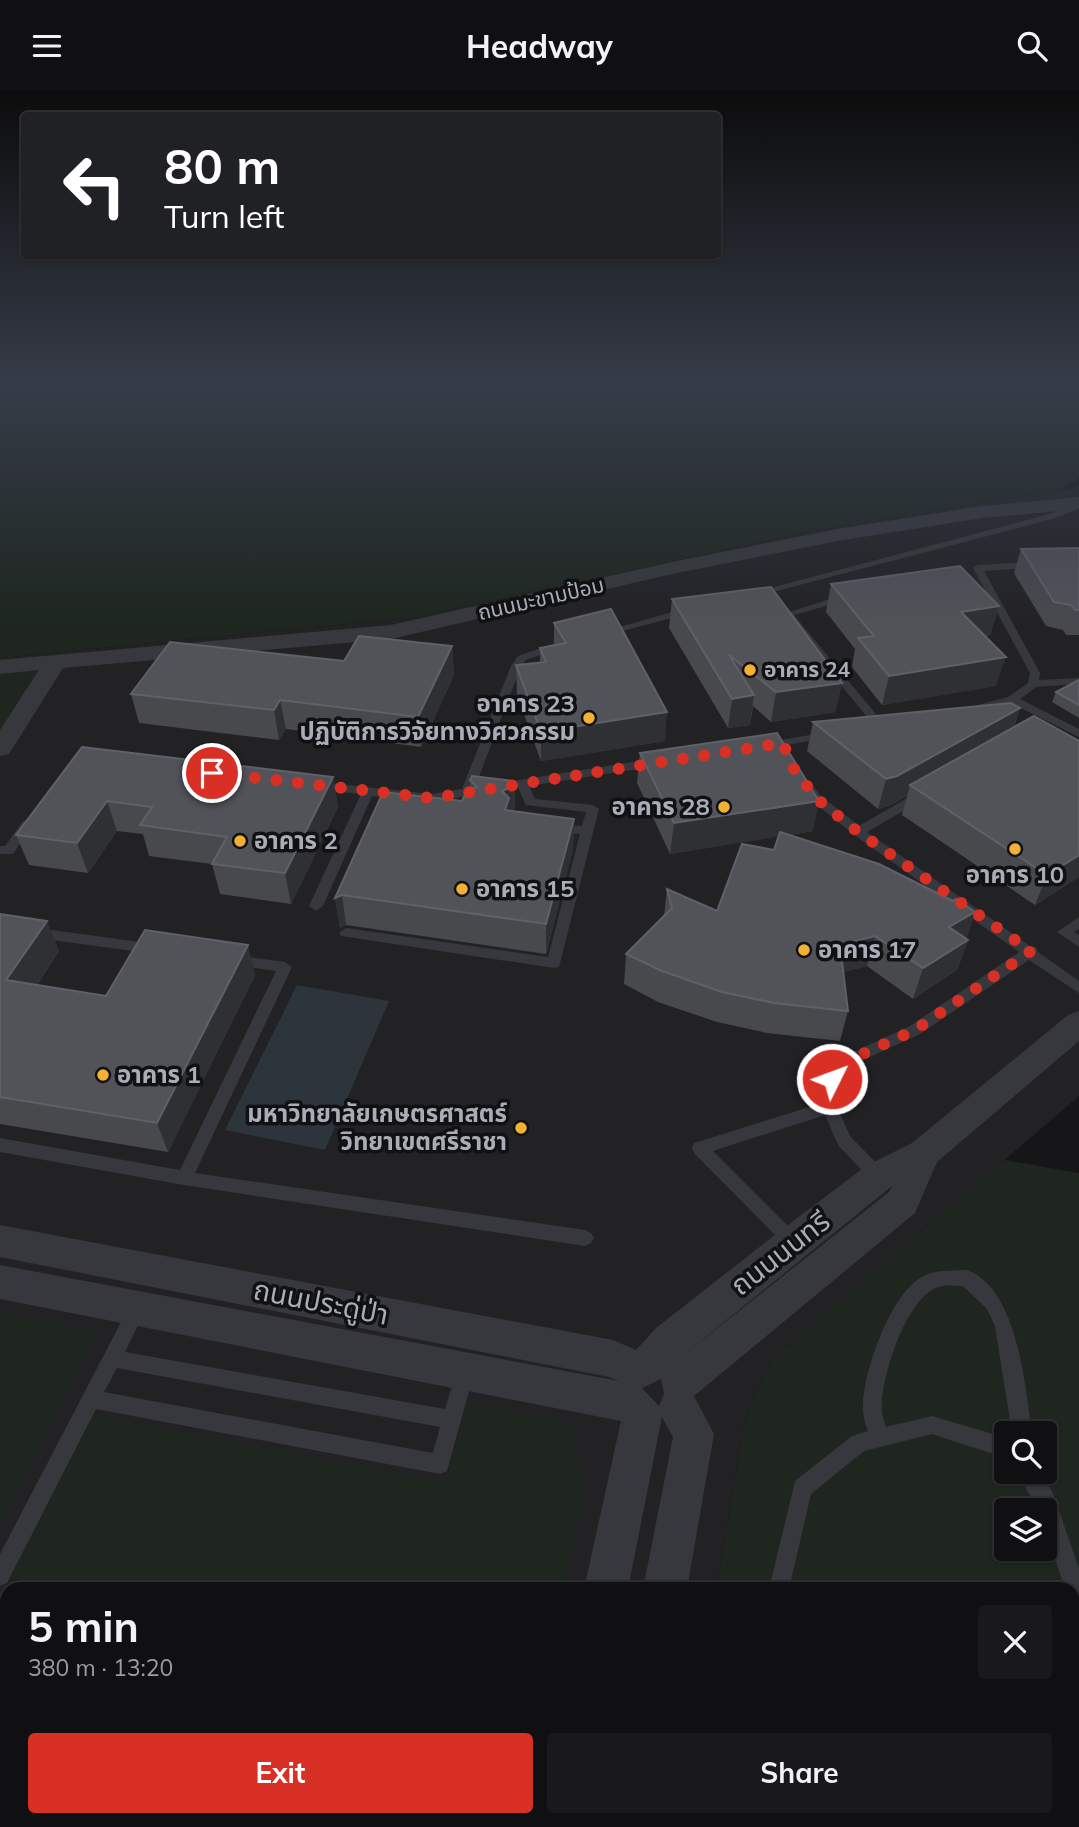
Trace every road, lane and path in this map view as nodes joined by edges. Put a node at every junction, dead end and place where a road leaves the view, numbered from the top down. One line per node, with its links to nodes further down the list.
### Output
1 (1079, 504): 4 (lane); 8 (street, ถนนมะขามป้อม)
2 (1041, 565): 11 (lane)
3 (863, 592): 14 (lane)
4 (749, 595)
5 (696, 609): 6 (lane)
6 (596, 635)
7 (573, 641): 27 (lane)
8 (55, 663): 9 (street, ถนนมะขามป้อม); 18 (street)
9 (0, 667)
10 (1079, 681): 11 (lane)
11 (1033, 684): 12 (lane)
12 (1012, 699): 13 (lane); 16 (lane)
13 (961, 711)
14 (893, 723)
15 (843, 732): 17 (lane)
16 (1079, 734)
17 (783, 743): 19 (lane); 20 (lane)
18 (0, 749)
19 (745, 749)
20 (789, 757)
21 (670, 761): 24 (lane)
22 (800, 777): 33 (lane)
23 (299, 784): 26 (lane)
24 (522, 784): 27 (lane); 32 (lane)
25 (928, 791): 33 (lane)
26 (368, 792): 28 (lane); 35 (lane)
27 (466, 793): 28 (lane)
28 (411, 798): 30 (lane)
29 (37, 810): 34 (lane)
30 (438, 812)
31 (537, 825): 32 (lane)
32 (587, 831): 38 (lane)
33 (858, 832): 40 (lane)
34 (0, 850)
35 (316, 906)
36 (1079, 922): 39 (lane)
37 (0, 928): 41 (lane)
38 (346, 933)
39 (1079, 942)
40 (1031, 951): 43 (lane); 45 (lane)
41 (177, 952)
42 (217, 958): 49 (lane)
43 (1079, 988)
44 (1079, 1023): 47 (street, ถนนนนทรี)
45 (830, 1107): 48 (lane); 52 (lane)
46 (0, 1145): 49 (lane)
47 (924, 1153): 48 (street, ถนนนนทรี); 59 (street, ถนนนนทรี)
48 (878, 1176): 52 (street, ถนนนนทรี)
49 (184, 1178): 50 (lane)
50 (585, 1238)
51 (0, 1241): 54 (street, ถนนประดู่ป่า)
52 (793, 1242): 59 (street, ถนนนนทรี)
53 (0, 1282): 55 (street, ถนนประดู่ป่า)
54 (336, 1304): 56 (lane); 59 (street, ถนนประดู่ป่า)
55 (137, 1309): 56 (street, ถนนประดู่ป่า); 57 (lane)
56 (323, 1345): 58 (street, ถนนประดู่ป่า)
57 (112, 1358): 60 (lane); 61 (lane)
58 (465, 1372): 59 (street, ถนนประดู่ป่า); 61 (lane)
59 (652, 1391): 67 (street); 68 (street)
60 (91, 1399): 61 (lane); 66 (lane)
61 (452, 1419)
62 (1020, 1421): 63 (lane)
63 (880, 1438): 64 (lane); 69 (lane)
64 (994, 1444)
65 (1035, 1484): 70 (lane)
66 (0, 1576)
67 (608, 1582)
68 (666, 1582)
69 (781, 1582)
70 (1073, 1582)

